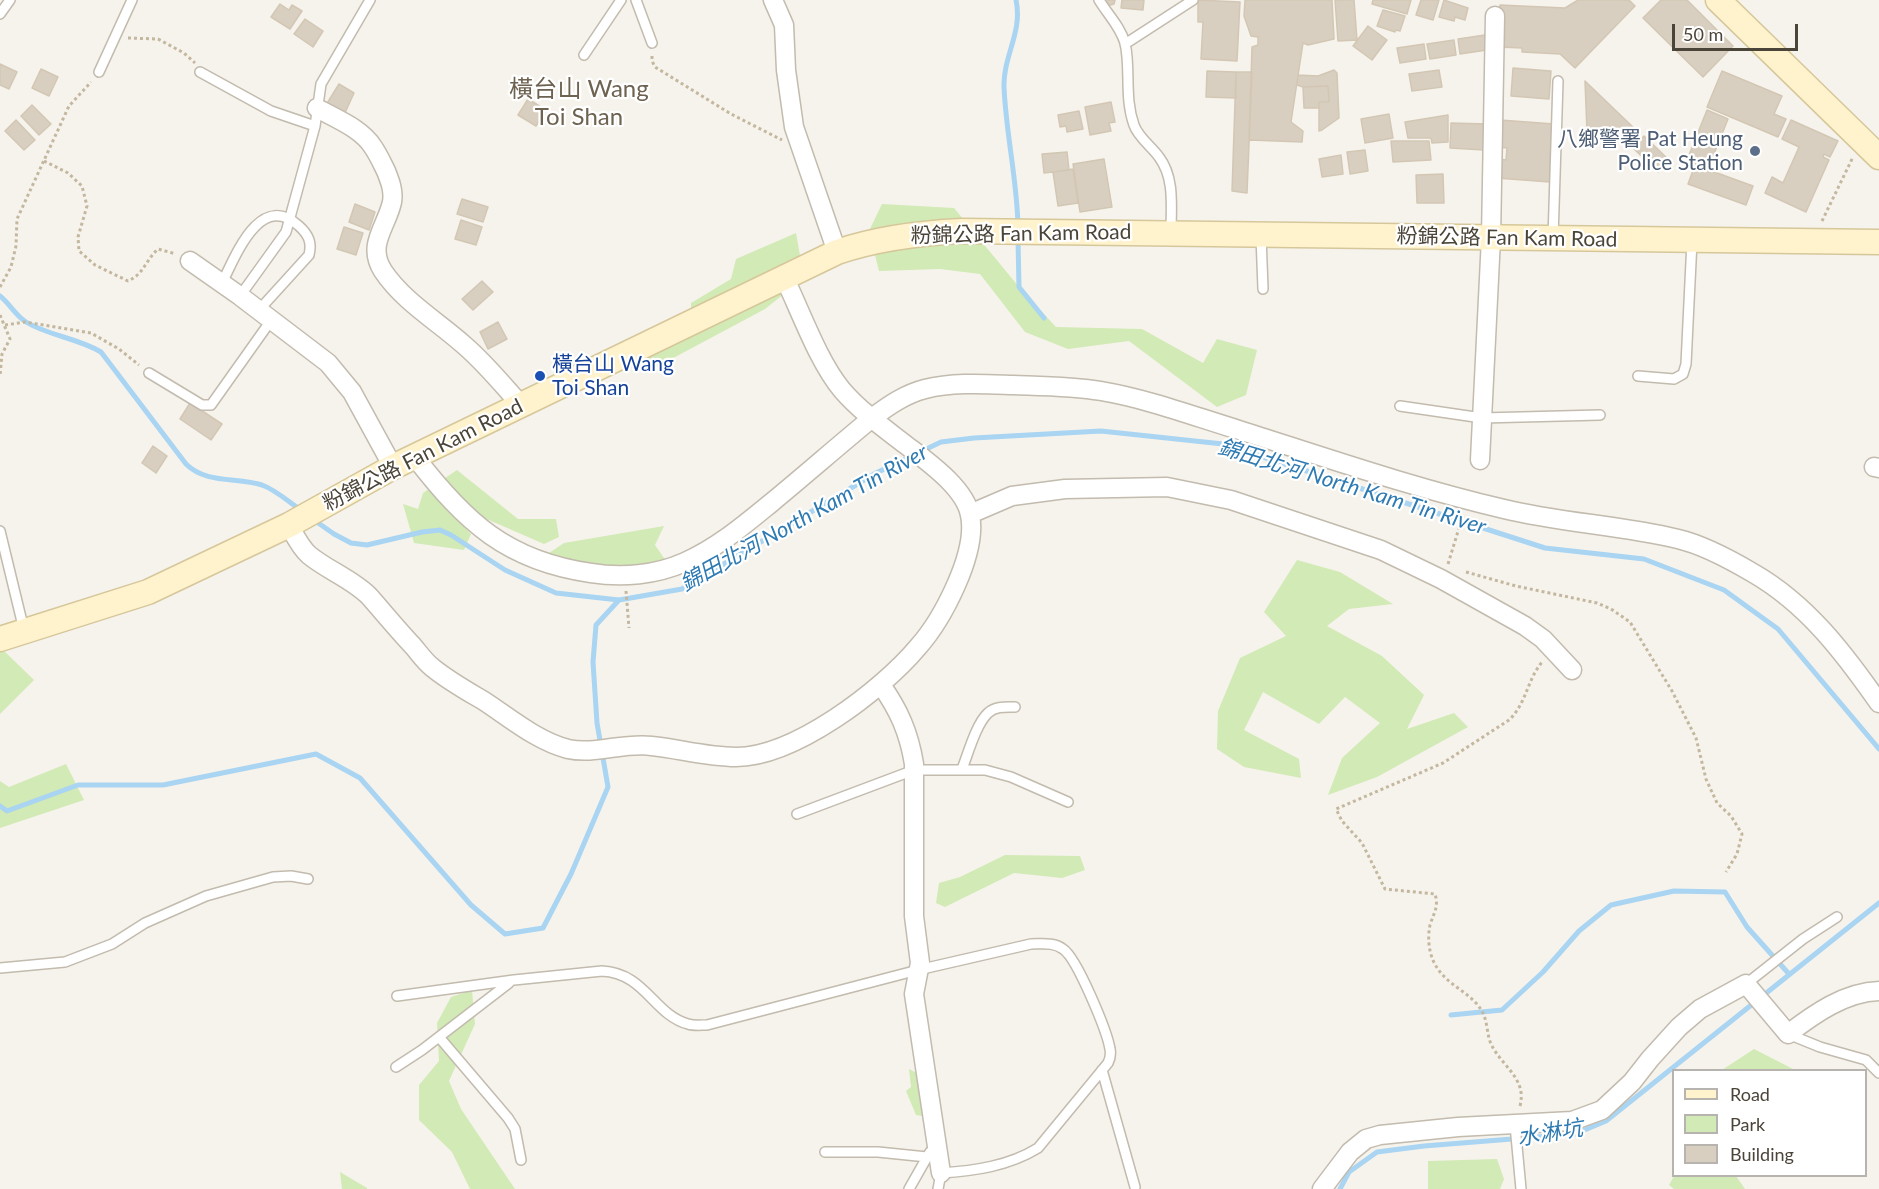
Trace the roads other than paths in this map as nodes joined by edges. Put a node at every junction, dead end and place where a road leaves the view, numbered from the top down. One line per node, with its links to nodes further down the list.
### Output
1 (10, 0): 10 (lane)
2 (132, 0): 15 (lane)
3 (370, 0): 18 (lane)
4 (621, 0): 14 (lane)
5 (636, 0): 12 (lane)
6 (773, 0): 27 (street)
7 (1099, 0): 13 (lane)
8 (1192, 0): 13 (lane)
9 (1724, 2): 19 (main road)
10 (0, 14)
11 (1495, 16): 23 (street)
12 (652, 43)
13 (1125, 45): 21 (lane)
14 (584, 55)
15 (99, 72)
16 (200, 72): 18 (lane)
17 (1558, 81): 24 (lane)
18 (316, 117): 20 (lane); 36 (street)
19 (1879, 158)
20 (290, 219): 30 (lane); 32 (lane); 33 (lane)
21 (1171, 232): 22 (main road, 粉錦公路 Fan Kam Road); 27 (main road, 粉錦公路 Fan Kam Road)
22 (1261, 233): 23 (main road, 粉錦公路 Fan Kam Road); 31 (lane)
23 (1491, 238): 24 (main road, 粉錦公路 Fan Kam Road); 40 (street)
24 (1553, 239): 25 (main road, 粉錦公路 Fan Kam Road)
25 (1692, 240): 26 (main road, 粉錦公路 Fan Kam Road); 35 (lane)
26 (1879, 242)
27 (837, 252): 29 (main road, 粉錦公路 Fan Kam Road)
28 (190, 261): 30 (street)
29 (784, 277): 36 (main road, 粉錦公路 Fan Kam Road); 39 (street)
30 (222, 283): 32 (street)
31 (1263, 289)
32 (240, 296): 33 (street)
33 (265, 315): 34 (lane); 43 (street)
34 (149, 373)
35 (1638, 376)
36 (520, 404): 41 (main road, 粉錦公路 Fan Kam Road)
37 (1400, 406): 40 (lane)
38 (1600, 415): 40 (lane)
39 (872, 418): 41 (street); 44 (street); 51 (street)
40 (1482, 418): 42 (street)
41 (415, 457): 43 (main road, 粉錦公路 Fan Kam Road)
42 (1480, 460)
43 (393, 467): 45 (main road, 粉錦公路 Fan Kam Road)
44 (970, 514): 49 (street); 50 (street)
45 (289, 525): 47 (main road, 粉錦公路 Fan Kam Road); 50 (street)
46 (0, 531): 47 (lane)
47 (25, 632): 48 (main road, 粉錦公路 Fan Kam Road)
48 (0, 639)
49 (1572, 670)
50 (881, 685): 54 (street)
51 (1879, 703)
52 (1015, 707): 53 (lane)
53 (962, 769): 54 (lane); 55 (lane)
54 (914, 770): 56 (lane); 60 (street)
55 (1068, 802)
56 (798, 814)
57 (308, 879): 59 (lane)
58 (1837, 917): 62 (lane)
59 (0, 968)
60 (918, 970): 61 (lane); 68 (lane); 71 (street)
61 (514, 980): 64 (lane); 66 (lane)
62 (1746, 984): 65 (street); 70 (street)
63 (1879, 991): 65 (street)
64 (397, 996)
65 (1788, 1034): 69 (lane)
66 (439, 1036): 67 (lane); 73 (lane)
67 (396, 1067)
68 (1102, 1070): 74 (lane); 75 (lane)
69 (1879, 1073)
70 (1515, 1125): 77 (street); 78 (lane)
71 (932, 1150): 72 (lane); 74 (street); 76 (lane)
72 (825, 1152)
73 (521, 1160)
74 (939, 1181)
75 (1136, 1187)
76 (909, 1189)
77 (1322, 1189)
78 (1521, 1189)

